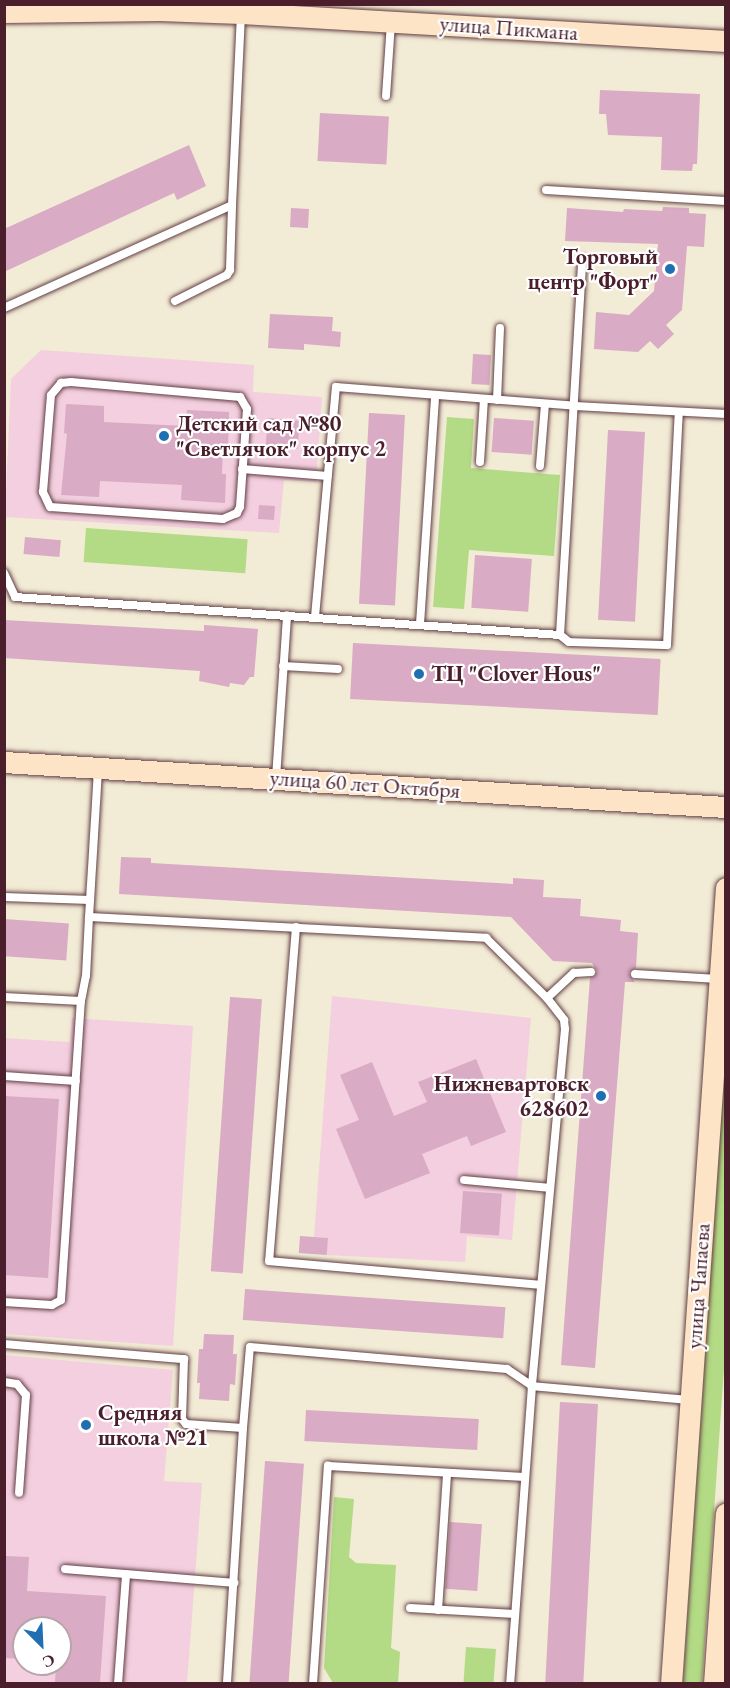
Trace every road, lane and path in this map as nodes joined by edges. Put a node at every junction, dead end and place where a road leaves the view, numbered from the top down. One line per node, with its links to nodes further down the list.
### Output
1 (4, 12): 2 (main road, улица Пикмана)
2 (241, 13): 3 (main road, улица Пикмана); 8 (lane)
3 (391, 20): 4 (main road, улица Пикмана); 5 (lane)
4 (726, 41)
5 (386, 96)
6 (546, 190): 7 (lane)
7 (726, 201)
8 (232, 205): 10 (lane); 11 (lane)
9 (582, 260): 17 (lane)
10 (175, 301)
11 (4, 308)
12 (500, 328): 15 (lane)
13 (435, 396): 14 (lane); 23 (lane); 27 (lane)
14 (484, 399): 15 (lane); 20 (lane)
15 (497, 400): 16 (lane)
16 (545, 404): 17 (lane); 21 (lane)
17 (575, 406): 18 (lane); 28 (lane)
18 (679, 412): 19 (lane); 28 (lane)
19 (726, 414)
20 (480, 462)
21 (540, 466)
22 (242, 469): 22 (lane); 23 (lane)
23 (328, 476): 26 (lane)
24 (4, 573): 25 (lane)
25 (286, 615): 26 (lane); 29 (lane)
26 (315, 617): 27 (lane)
27 (420, 624): 28 (lane)
28 (560, 635)
29 (283, 666): 30 (lane); 33 (lane)
30 (338, 669)
31 (4, 762): 32 (main road, улица 60 лет Октября)
32 (98, 769): 33 (main road, улица 60 лет Октября); 37 (lane)
33 (276, 779): 34 (main road, улица 60 лет Октября)
34 (726, 807)
35 (726, 888): 40 (main road, улица Чапаева)
36 (4, 897): 37 (lane)
37 (90, 900): 38 (lane)
38 (89, 916): 39 (lane); 45 (lane)
39 (297, 927): 44 (lane); 50 (lane)
40 (721, 970): 42 (lane); 55 (main road, улица Чапаева)
41 (591, 972): 44 (lane)
42 (635, 974)
43 (4, 997): 45 (lane)
44 (547, 998): 49 (lane)
45 (81, 1001): 47 (lane)
46 (4, 1076): 47 (lane)
47 (76, 1081): 51 (lane)
48 (464, 1180): 49 (lane)
49 (550, 1188): 50 (lane)
50 (541, 1285): 54 (lane)
51 (4, 1302)
52 (4, 1344): 56 (lane)
53 (4, 1382): 59 (lane)
54 (532, 1386): 55 (lane); 56 (lane); 58 (lane)
55 (690, 1400): 71 (main road, улица Чапаева)
56 (243, 1428): 63 (lane)
57 (447, 1473): 58 (lane); 65 (lane); 69 (lane)
58 (525, 1478): 66 (lane)
59 (19, 1493)
60 (726, 1514): 72 (main road)
61 (65, 1569): 62 (lane)
62 (126, 1574): 63 (lane); 67 (lane)
63 (234, 1583): 68 (lane)
64 (410, 1608): 65 (lane)
65 (438, 1610): 66 (lane)
66 (515, 1614): 70 (lane)
67 (118, 1683)
68 (227, 1683)
69 (313, 1683)
70 (510, 1683)
71 (670, 1683)
72 (714, 1683)

